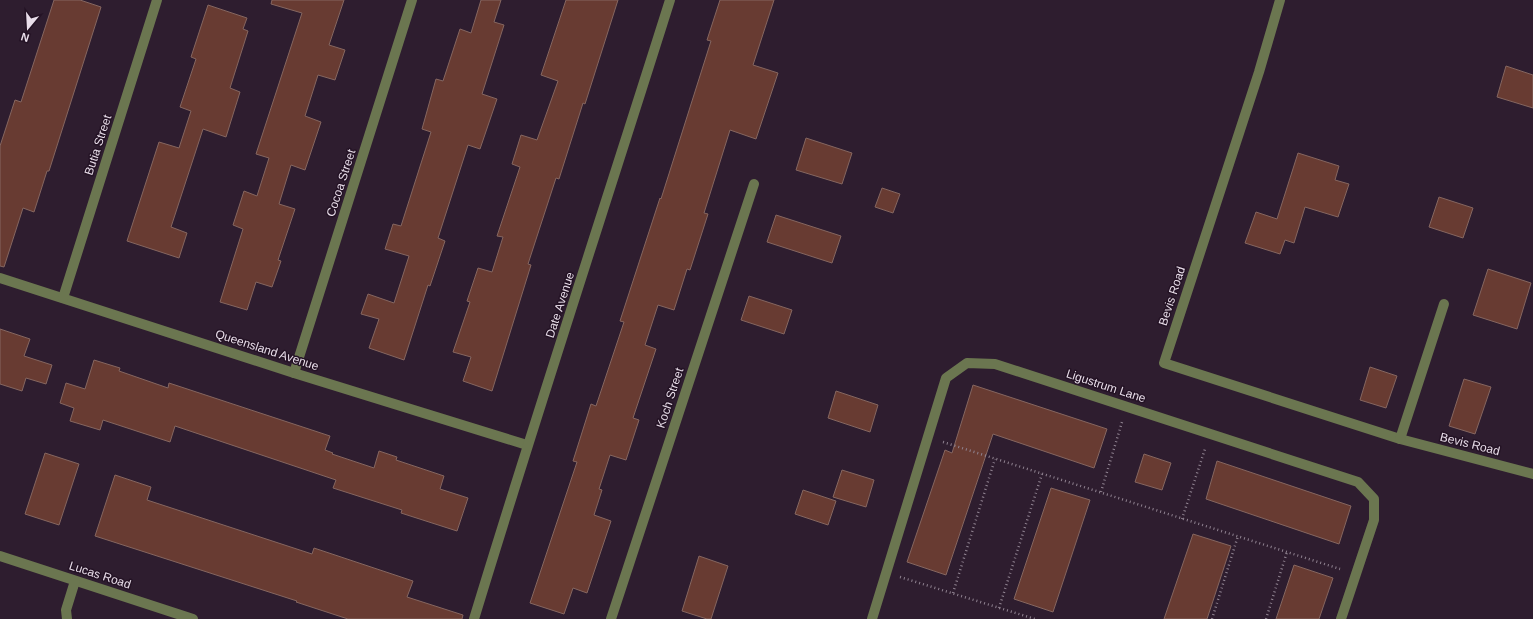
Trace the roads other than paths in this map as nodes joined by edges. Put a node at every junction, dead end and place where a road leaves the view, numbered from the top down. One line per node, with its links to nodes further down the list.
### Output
1 (157, 0): 7 (street, Butia Street)
2 (412, 0): 9 (street, Cocoa Street)
3 (670, 0): 11 (street, Date Avenue)
4 (1280, 0): 10 (street, Bevis Road)
5 (754, 184): 18 (street, Koch Street)
6 (0, 278): 7 (street, Queensland Avenue)
7 (62, 298): 9 (street, Queensland Avenue)
8 (1444, 304): 10 (street)
9 (294, 373): 11 (street, Queensland Avenue)
10 (1400, 440): 12 (street, Bevis Road)
11 (527, 445): 17 (street, Date Avenue)
12 (1533, 474)
13 (0, 556): 14 (street, Lucas Road)
14 (75, 581): 15 (street); 16 (street, Lucas Road)
15 (67, 619)
16 (193, 619)
17 (474, 619)
18 (611, 619)
19 (872, 619): 20 (street, Ligustrum Lane)
20 (1341, 619)

